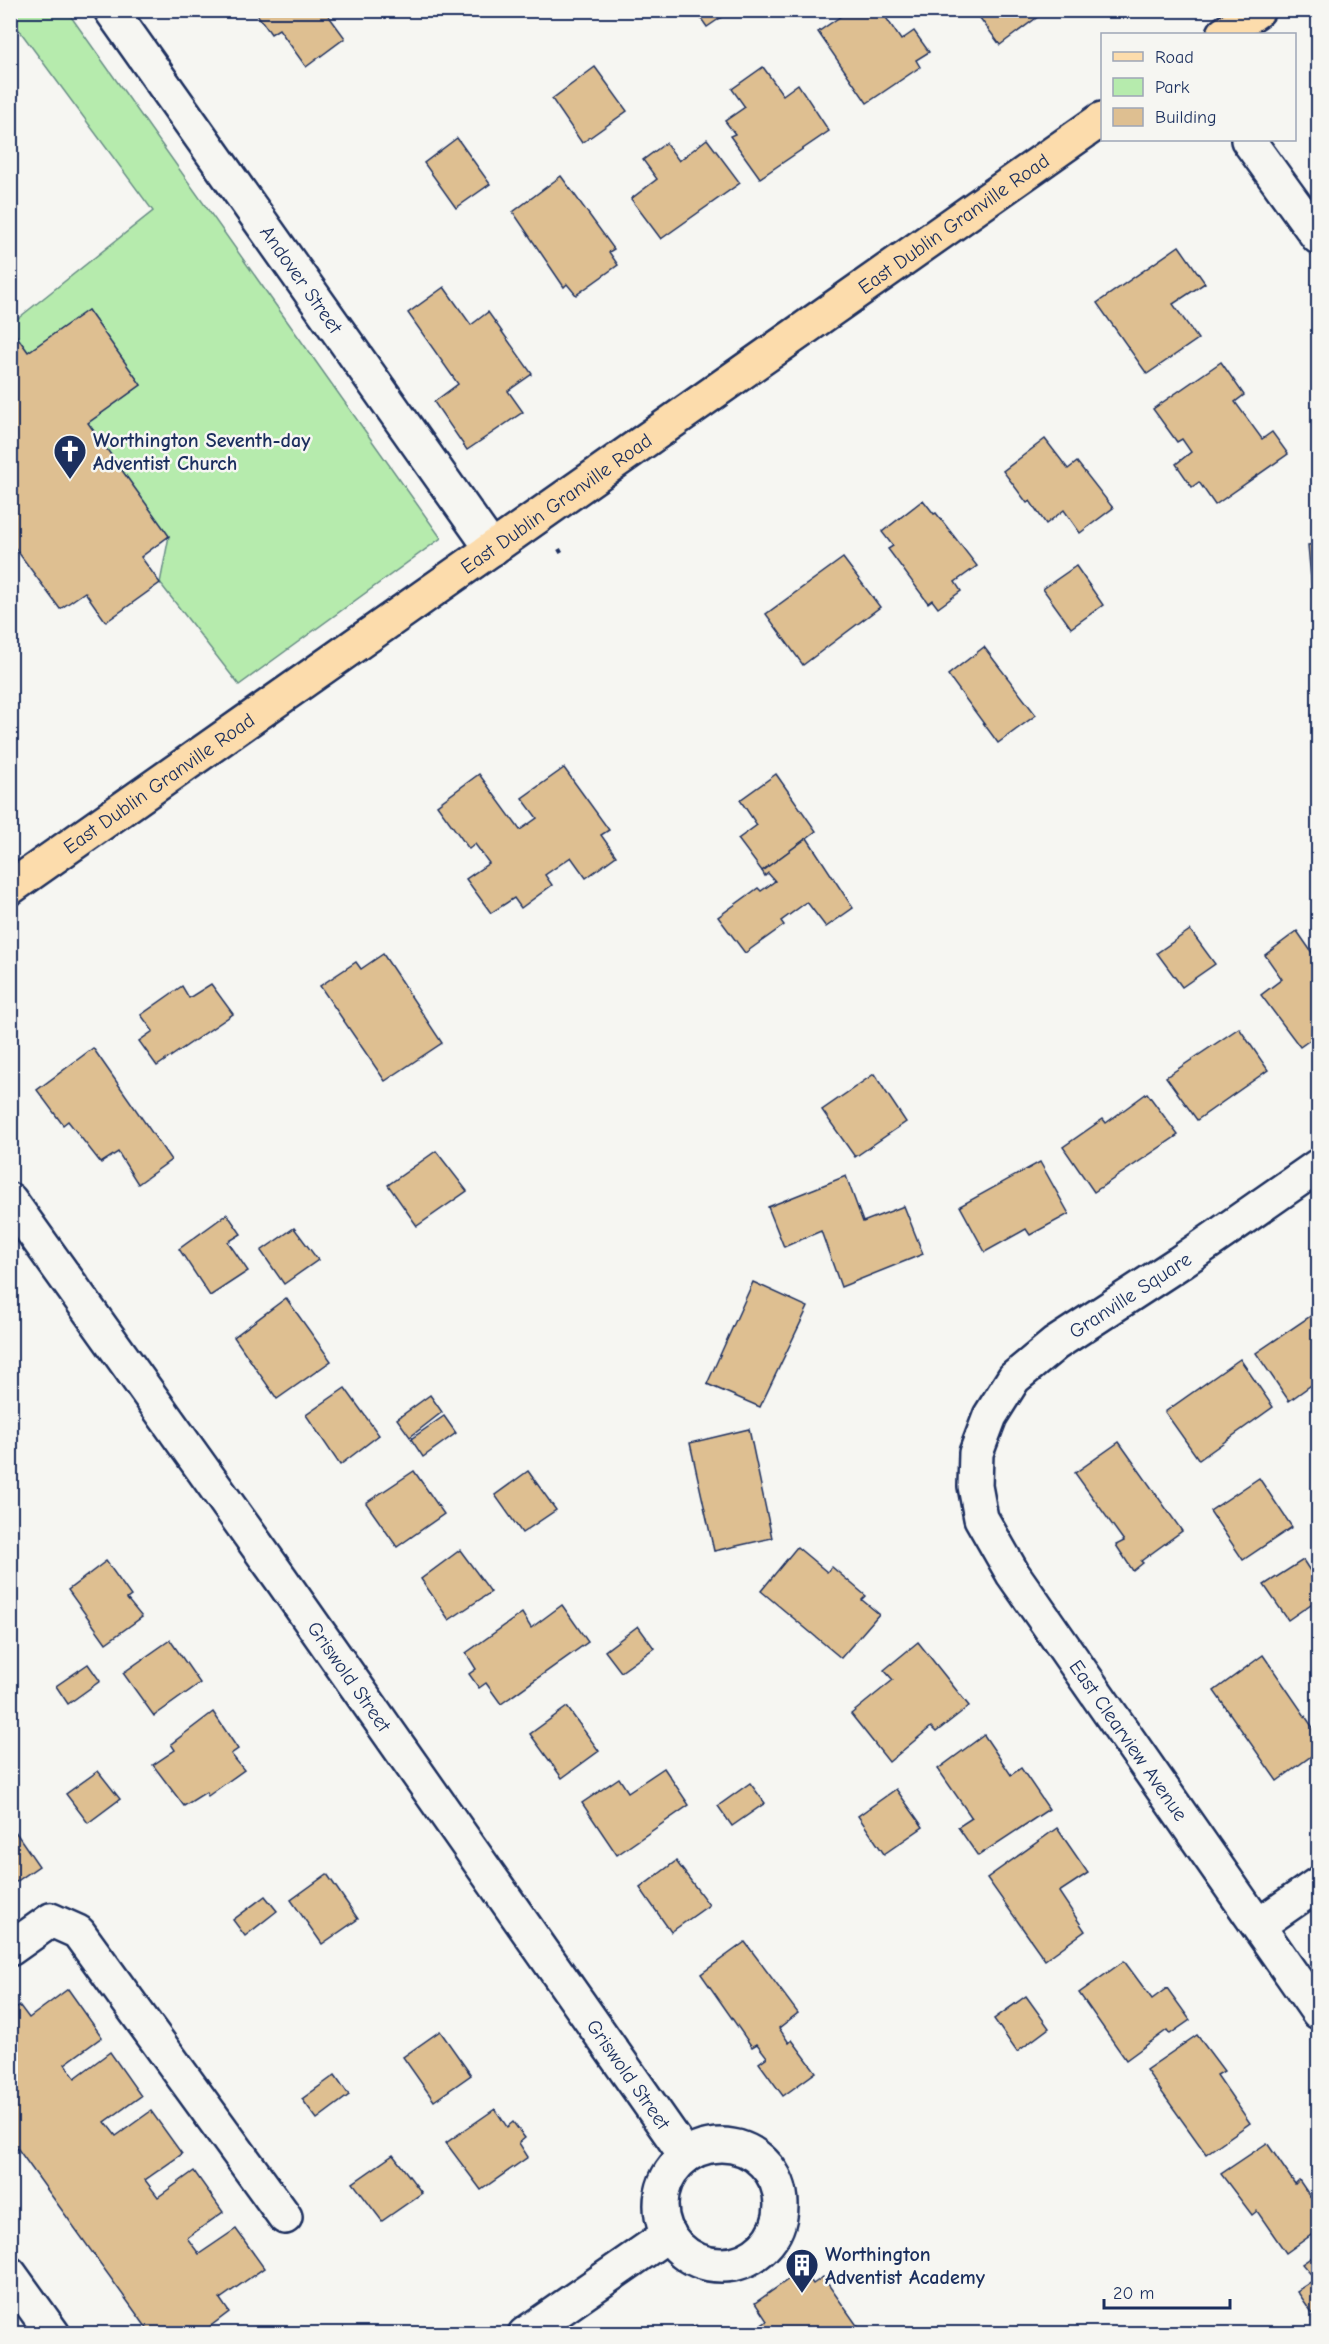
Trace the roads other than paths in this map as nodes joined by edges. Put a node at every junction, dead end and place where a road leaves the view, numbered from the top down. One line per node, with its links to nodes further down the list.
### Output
1 (111, 10): 7 (street, Andover Street)
2 (1258, 10): 3 (main road)
3 (1225, 33)
4 (1101, 120): 7 (main road, East Dublin Granville Road)
5 (1249, 141): 6 (street)
6 (1318, 237)
7 (492, 549): 8 (main road, East Dublin Granville Road)
8 (10, 888)
9 (1318, 1166): 11 (street, Granville Square)
10 (10, 1200): 16 (street, Griswold Street)
11 (976, 1453): 13 (street, East Clearview Avenue)
12 (1318, 1884): 13 (street)
13 (1259, 1925): 15 (street, East Clearview Avenue)
14 (10, 1949): 17 (street)
15 (1318, 2012)
16 (686, 2156): 18 (street); 18 (street)
17 (285, 2217)
18 (669, 2234): 21 (street)
19 (10, 2274): 20 (street)
20 (52, 2334)
21 (525, 2334)

